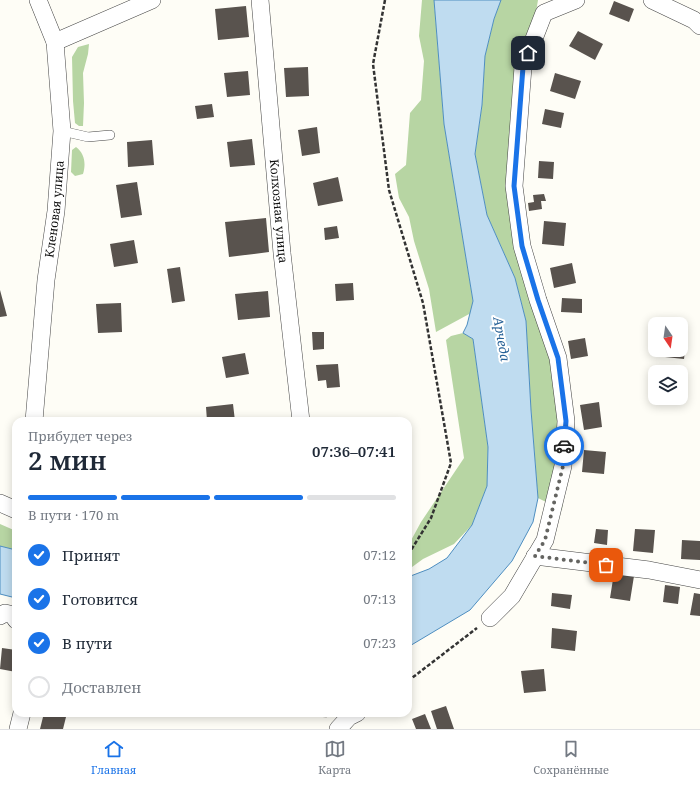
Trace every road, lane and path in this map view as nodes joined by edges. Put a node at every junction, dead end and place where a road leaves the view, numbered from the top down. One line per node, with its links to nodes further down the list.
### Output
1 (38, 0): 8 (street, Кленовая улица)
2 (152, 0): 8 (street)
3 (260, 0): 12 (street, Колхозная улица)
4 (385, 0): 15 (path)
5 (576, 0): 16 (street)
6 (652, 0): 7 (street)
7 (700, 26)
8 (55, 42): 9 (street, Кленовая улица)
9 (62, 131): 10 (lane); 11 (street, Кленовая улица)
10 (110, 135)
11 (34, 417)
12 (301, 417)
13 (0, 503): 14 (street)
14 (12, 508)
15 (412, 549)
16 (535, 556): 17 (street); 20 (street)
17 (700, 580)
18 (12, 615): 19 (street)
19 (0, 616)
20 (490, 618): 21 (path)
21 (412, 678)
22 (21, 717): 25 (street)
23 (321, 717): 24 (path)
24 (348, 720)
25 (18, 729)

